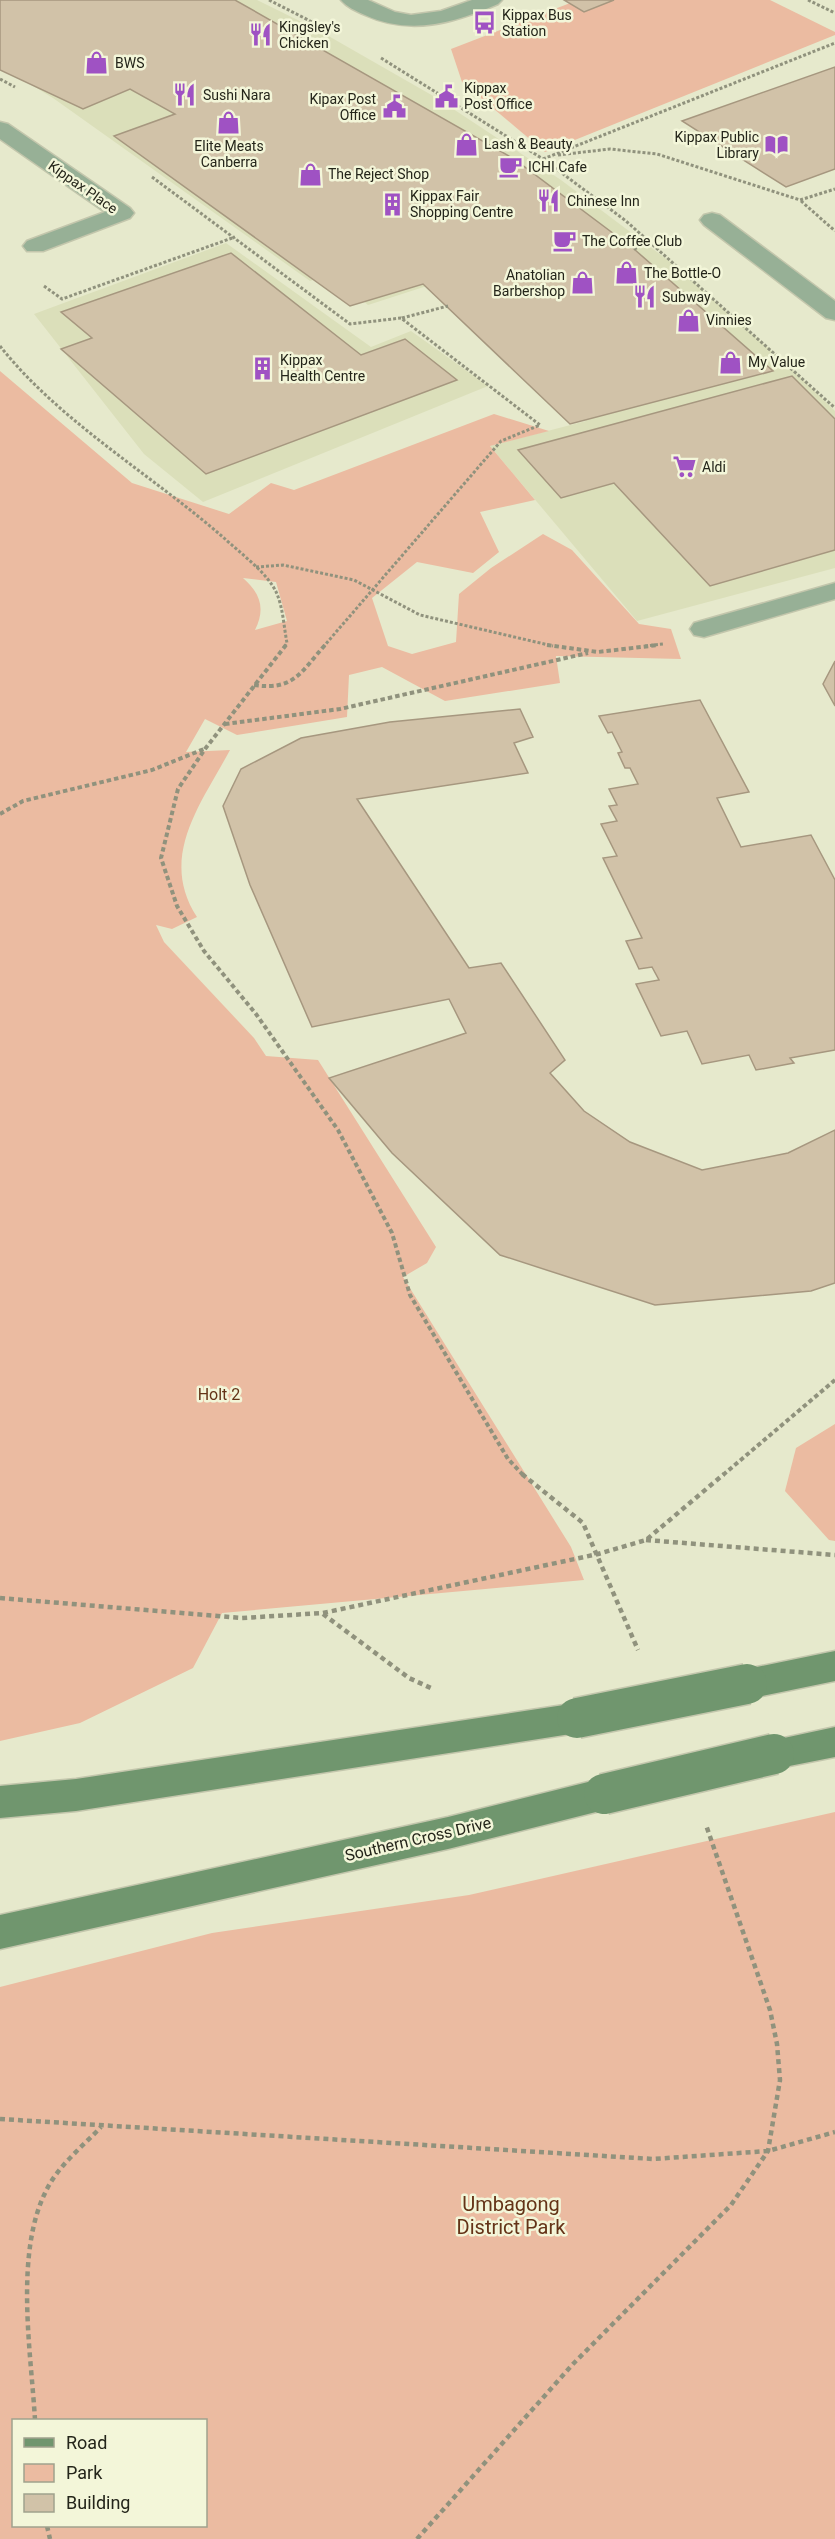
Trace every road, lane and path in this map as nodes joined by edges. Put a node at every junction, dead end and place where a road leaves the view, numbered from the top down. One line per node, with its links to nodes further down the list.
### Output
1 (268, 0): 6 (path)
2 (352, 0): 3 (street)
3 (491, 0)
4 (808, 0): 5 (path)
5 (835, 13)
6 (325, 29)
7 (835, 43): 12 (path)
8 (373, 53): 12 (path)
9 (0, 79): 10 (path)
10 (21, 91)
11 (0, 129): 20 (street, Kippax Place)
12 (543, 159): 15 (path); 19 (path)
13 (151, 177): 18 (path)
14 (835, 189): 15 (path)
15 (801, 200): 17 (path)
16 (712, 220): 24 (street)
17 (835, 231)
18 (235, 237): 22 (path); 25 (path)
19 (652, 242): 21 (path); 27 (path)
20 (35, 246)
21 (634, 249)
22 (35, 279)
23 (448, 306): 25 (path)
24 (835, 313)
25 (401, 318): 29 (path)
26 (0, 346): 28 (path)
27 (835, 408)
28 (256, 567): 29 (path); 33 (path)
29 (373, 590): 32 (path); 33 (path)
30 (835, 591): 31 (street)
31 (704, 629): 32 (path)
32 (593, 651): 34 (path)
33 (254, 685): 34 (path)
34 (224, 724): 35 (path)
35 (205, 749): 36 (path); 39 (path)
36 (0, 814)
37 (835, 1380): 38 (path)
38 (646, 1540): 39 (path); 40 (path)
39 (598, 1554): 42 (path); 43 (path)
40 (835, 1556)
41 (0, 1598): 42 (path)
42 (323, 1613): 45 (path)
43 (643, 1662)
44 (835, 1666): 49 (main road, bridge)
45 (437, 1690)
46 (835, 1742): 48 (main road, Southern Cross Drive)
47 (835, 1748): 48 (main road)
48 (774, 1754): 51 (main road, Southern Cross Drive, bridge)
49 (0, 1802)
50 (705, 1823): 55 (path)
51 (0, 1932)
52 (0, 2119): 53 (path)
53 (101, 2126): 55 (path); 56 (path)
54 (835, 2132): 55 (path)
55 (768, 2151): 57 (path)
56 (35, 2419)
57 (417, 2539)

